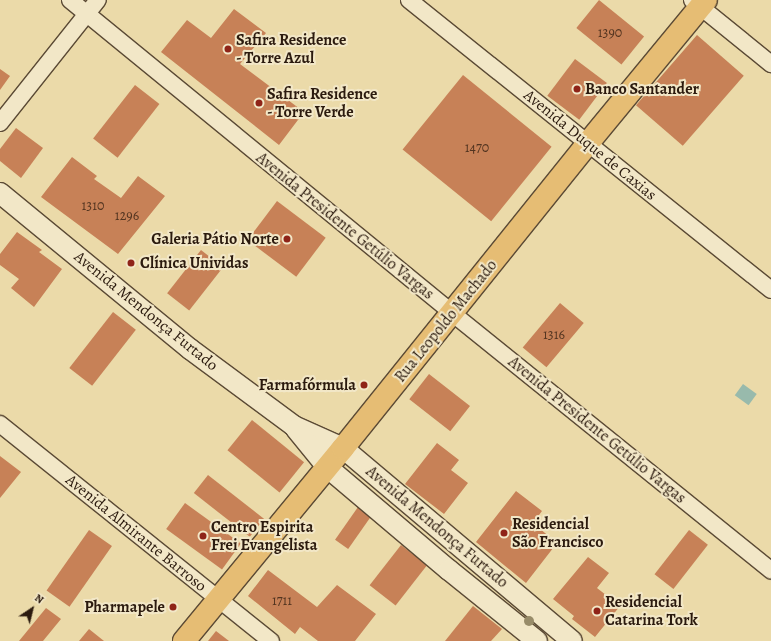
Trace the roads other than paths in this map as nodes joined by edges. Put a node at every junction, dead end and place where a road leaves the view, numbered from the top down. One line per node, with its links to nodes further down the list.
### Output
1 (70, 0): 5 (street, Avenida Presidente Getúlio Vargas)
2 (98, 0): 5 (street)
3 (409, 0): 8 (street, Avenida Duque de Caxias)
4 (700, 2): 6 (street); 8 (main road, Rua Leopoldo Machado)
5 (87, 14): 7 (street); 11 (street, Avenida Presidente Getúlio Vargas)
6 (771, 64)
7 (0, 123)
8 (588, 143): 10 (street, Avenida Duque de Caxias); 11 (main road, Rua Leopoldo Machado)
9 (0, 193): 13 (street, Avenida Mendonça Furtado)
10 (771, 290)
11 (452, 313): 14 (main road, Rua Leopoldo Machado); 18 (street, Avenida Presidente Getúlio Vargas)
12 (0, 424): 19 (street, Avenida Almirante Barroso)
13 (294, 426): 14 (street, Avenida Mendonça Furtado); 15 (street, Avenida Mendonça Furtado)
14 (343, 448): 15 (main road, Rua Leopoldo Machado); 16 (street, Avenida Mendonça Furtado)
15 (327, 467): 17 (street, Avenida Mendonça Furtado); 19 (main road, Rua Leopoldo Machado)
16 (462, 549): 17 (street); 23 (street, Avenida Mendonça Furtado)
17 (449, 570): 22 (street, Avenida Mendonça Furtado)
18 (771, 570)
19 (218, 599): 20 (main road, Rua Leopoldo Machado); 21 (street, Avenida Almirante Barroso)
20 (184, 641)
21 (271, 641)
22 (537, 641)
23 (572, 641)

